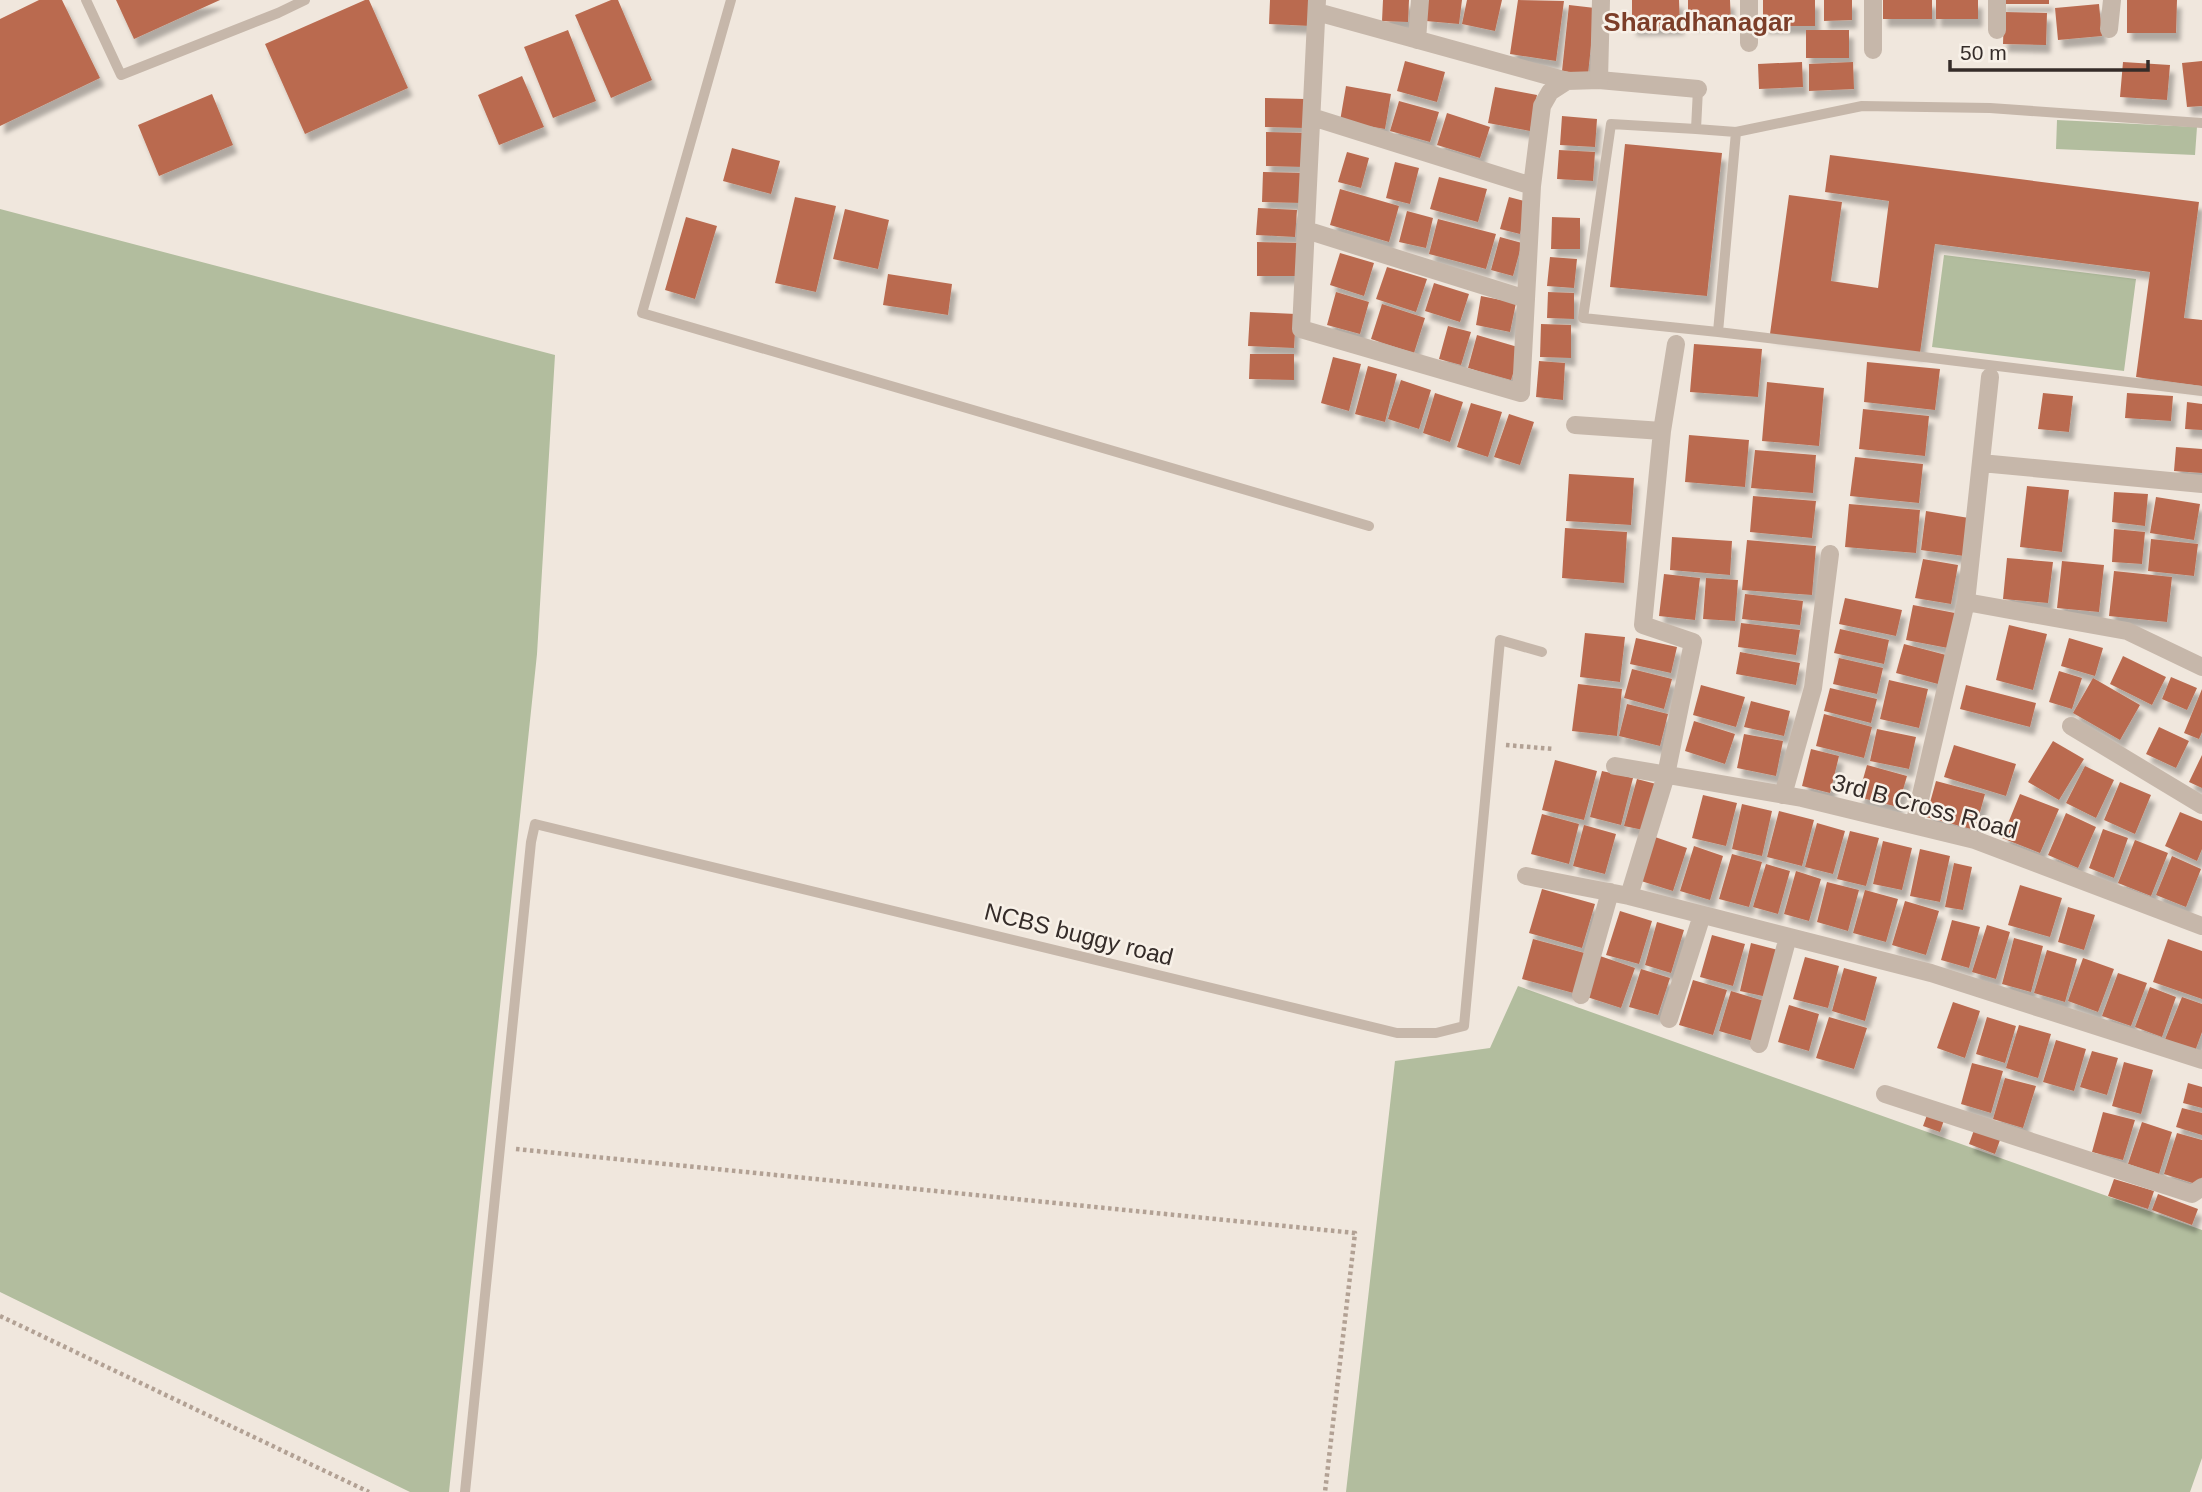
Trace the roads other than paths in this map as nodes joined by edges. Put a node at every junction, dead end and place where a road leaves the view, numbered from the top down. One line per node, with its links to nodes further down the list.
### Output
1 (86, 0): 2 (lane)
2 (305, 0)
3 (731, 0): 34 (lane)
4 (1420, 0): 13 (street)
5 (1601, 0): 16 (street)
6 (1749, 0): 14 (street)
7 (1873, 0): 15 (street)
8 (1997, 0): 12 (street)
9 (2112, 0): 11 (street)
10 (1317, 6): 13 (street); 19 (street)
11 (2109, 29)
12 (1997, 30)
13 (1418, 40): 17 (street)
14 (1749, 43)
15 (1873, 50)
16 (1599, 80): 17 (street); 18 (street)
17 (1567, 81): 23 (street)
18 (1698, 89): 21 (lane)
19 (1312, 117): 23 (street); 24 (street)
20 (2202, 122): 22 (lane)
21 (1696, 129): 22 (lane); 26 (lane)
22 (1736, 132): 26 (lane)
23 (1532, 186): 25 (street)
24 (1306, 230): 25 (street); 25 (street)
25 (1526, 299)
26 (1718, 331): 29 (lane)
27 (1676, 344): 31 (street)
28 (1990, 377): 32 (street)
29 (2202, 391)
30 (1575, 425): 31 (street)
31 (1662, 431): 41 (street)
32 (1981, 463): 33 (street); 36 (street)
33 (2202, 484)
34 (1369, 526)
35 (1830, 554): 42 (street)
36 (1966, 602): 38 (street); 44 (street)
37 (1542, 652): 57 (lane, NCBS buggy road)
38 (2202, 667)
39 (2071, 726): 43 (street)
40 (1615, 766): 41 (street, 3rd B Cross Road)
41 (1666, 775): 42 (street, 3rd B Cross Road); 47 (street)
42 (1783, 795): 44 (street, 3rd B Cross Road)
43 (2202, 805)
44 (1914, 825): 49 (street, 3rd B Cross Road)
45 (1526, 876): 46 (street)
46 (1610, 892): 47 (street); 51 (street)
47 (1629, 896): 48 (street)
48 (1702, 915): 50 (street); 52 (street)
49 (2202, 926)
50 (1788, 937): 53 (street); 54 (street)
51 (1581, 995)
52 (1669, 1019)
53 (1759, 1044)
54 (2202, 1060)
55 (1885, 1094): 56 (street)
56 (2202, 1187)
57 (466, 1492)

